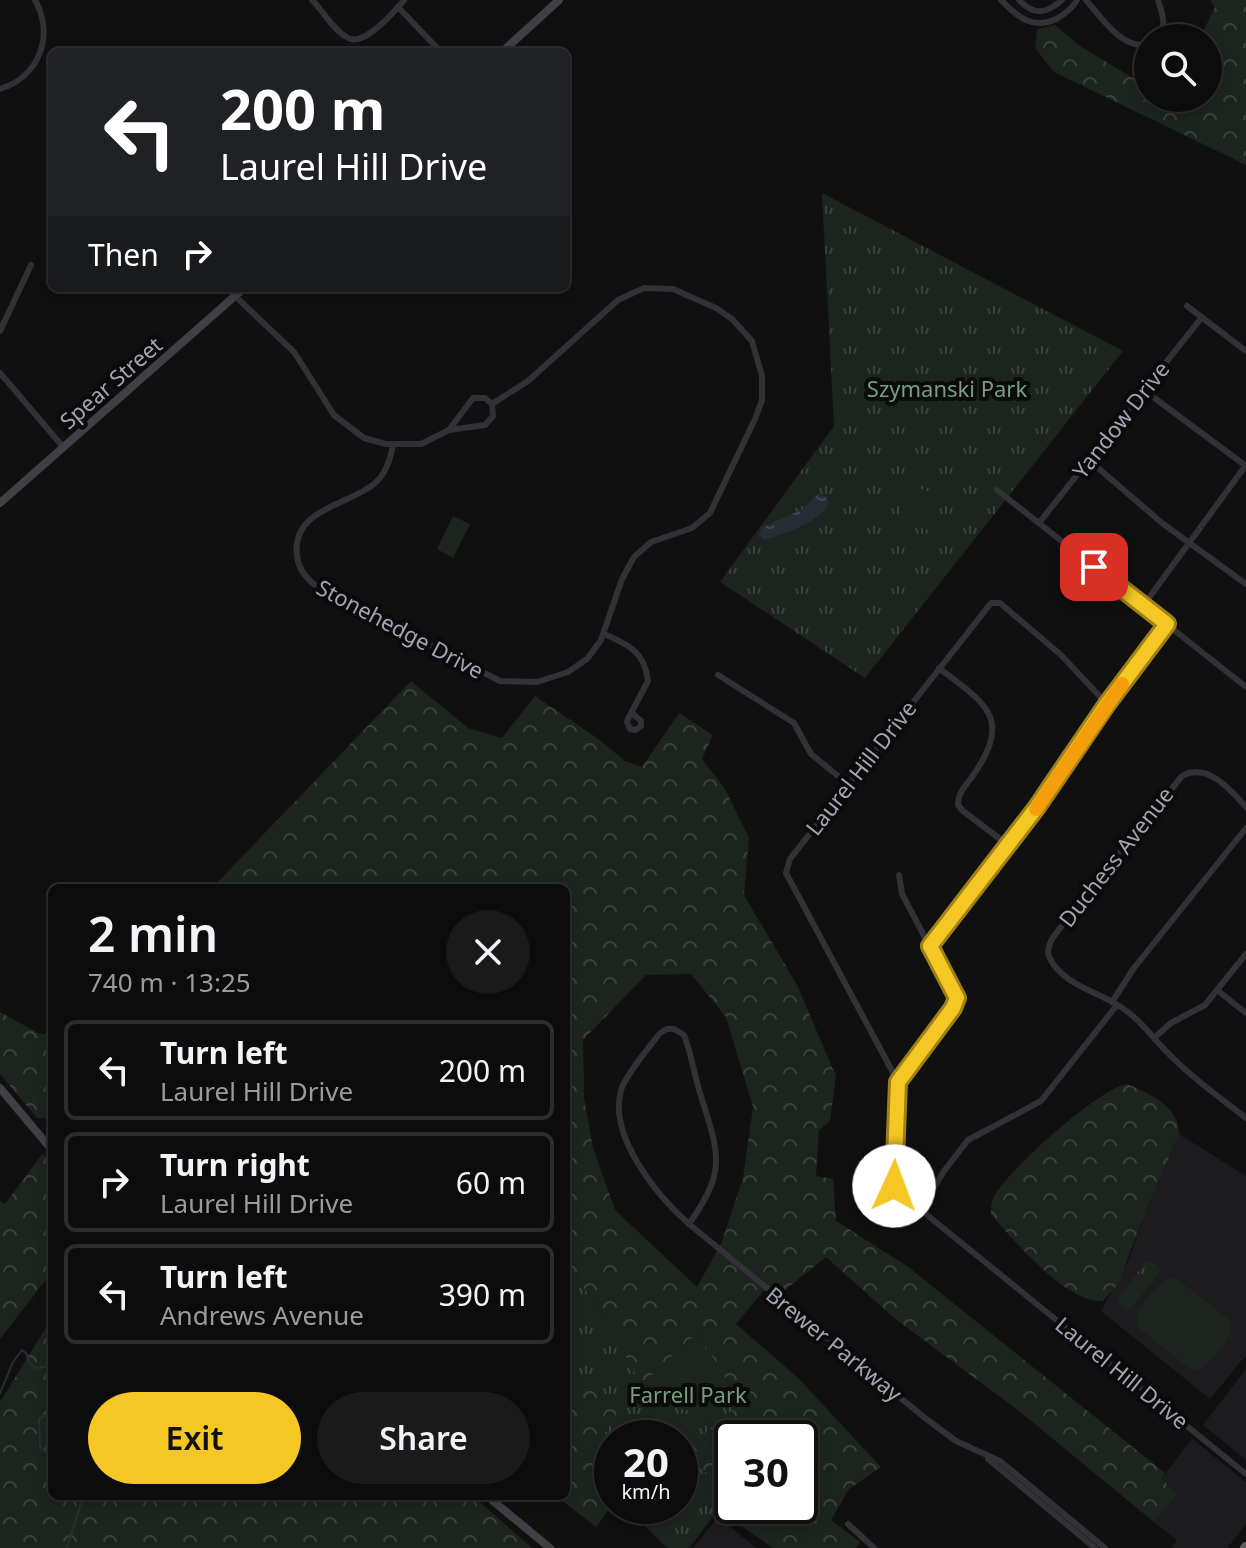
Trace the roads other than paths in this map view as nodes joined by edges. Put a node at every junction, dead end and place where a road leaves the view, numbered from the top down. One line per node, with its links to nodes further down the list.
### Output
1 (35, 0): 16 (street)
2 (312, 0): 11 (street)
3 (404, 0): 11 (street)
4 (559, 0): 15 (main road)
5 (1001, 0): 8 (street)
6 (1019, 0): 7 (street)
7 (1062, 0)
8 (1077, 0)
9 (1086, 0): 13 (street)
10 (1158, 0): 12 (street)
11 (398, 7): 14 (street)
12 (1163, 24)
13 (1134, 43)
14 (437, 48)
15 (506, 48)
16 (0, 89)
17 (31, 265): 22 (street)
18 (240, 292): 19 (main road, Spear Street)
19 (235, 296): 28 (street); 29 (main road, Spear Street)
20 (1187, 306): 21 (street)
21 (1202, 317): 23 (street); 25 (street, Yandow Drive)
22 (0, 331)
23 (1246, 351)
24 (0, 373): 29 (street)
25 (1145, 391): 30 (street, Yandow Drive); 31 (street)
26 (492, 404): 27 (street); 27 (street); 39 (street, Stonehedge Drive)
27 (449, 430): 28 (street)
28 (393, 445): 39 (street, Stonehedge Drive)
29 (64, 448): 33 (main road, Spear Street)
30 (1090, 461): 34 (street, Yandow Drive); 35 (street)
31 (1246, 466): 35 (street)
32 (997, 490): 34 (street)
33 (0, 503)
34 (1039, 523): 37 (street)
35 (1189, 543): 36 (street); 37 (street)
36 (1246, 584)
37 (1143, 606): 38 (street)
38 (1167, 624): 42 (street); 43 (street)
39 (604, 634): 44 (street)
40 (939, 668): 43 (street, Laurel Hill Drive); 45 (street, Laurel Hill Drive); 48 (street)
41 (718, 675): 45 (street)
42 (1246, 687)
43 (1107, 704): 48 (street)
44 (632, 713)
45 (848, 784): 56 (street, Laurel Hill Drive)
46 (1246, 807): 53 (street, Duchess Avenue)
47 (1246, 828): 53 (street)
48 (1008, 845): 50 (street)
49 (899, 875): 50 (street)
50 (930, 946): 56 (street)
51 (1246, 954): 52 (street)
52 (1217, 990): 54 (street); 55 (street)
53 (1115, 1003): 55 (street); 60 (street)
54 (1246, 1013)
55 (1155, 1037): 58 (street)
56 (898, 1082): 60 (street, Laurel Hill Drive)
57 (0, 1088): 59 (main road)
58 (1246, 1118)
59 (48, 1145)
60 (920, 1211): 63 (street, Laurel Hill Drive)
61 (689, 1224): 61 (street, Brewer Parkway); 62 (street, Brewer Parkway)
62 (985, 1456): 68 (street, Brewer Parkway); 69 (street, Brewer Parkway)
63 (1246, 1474)
64 (492, 1500): 66 (main road)
65 (848, 1524): 67 (street)
66 (550, 1548)
67 (874, 1548)
68 (1095, 1548)
69 (1105, 1548)

